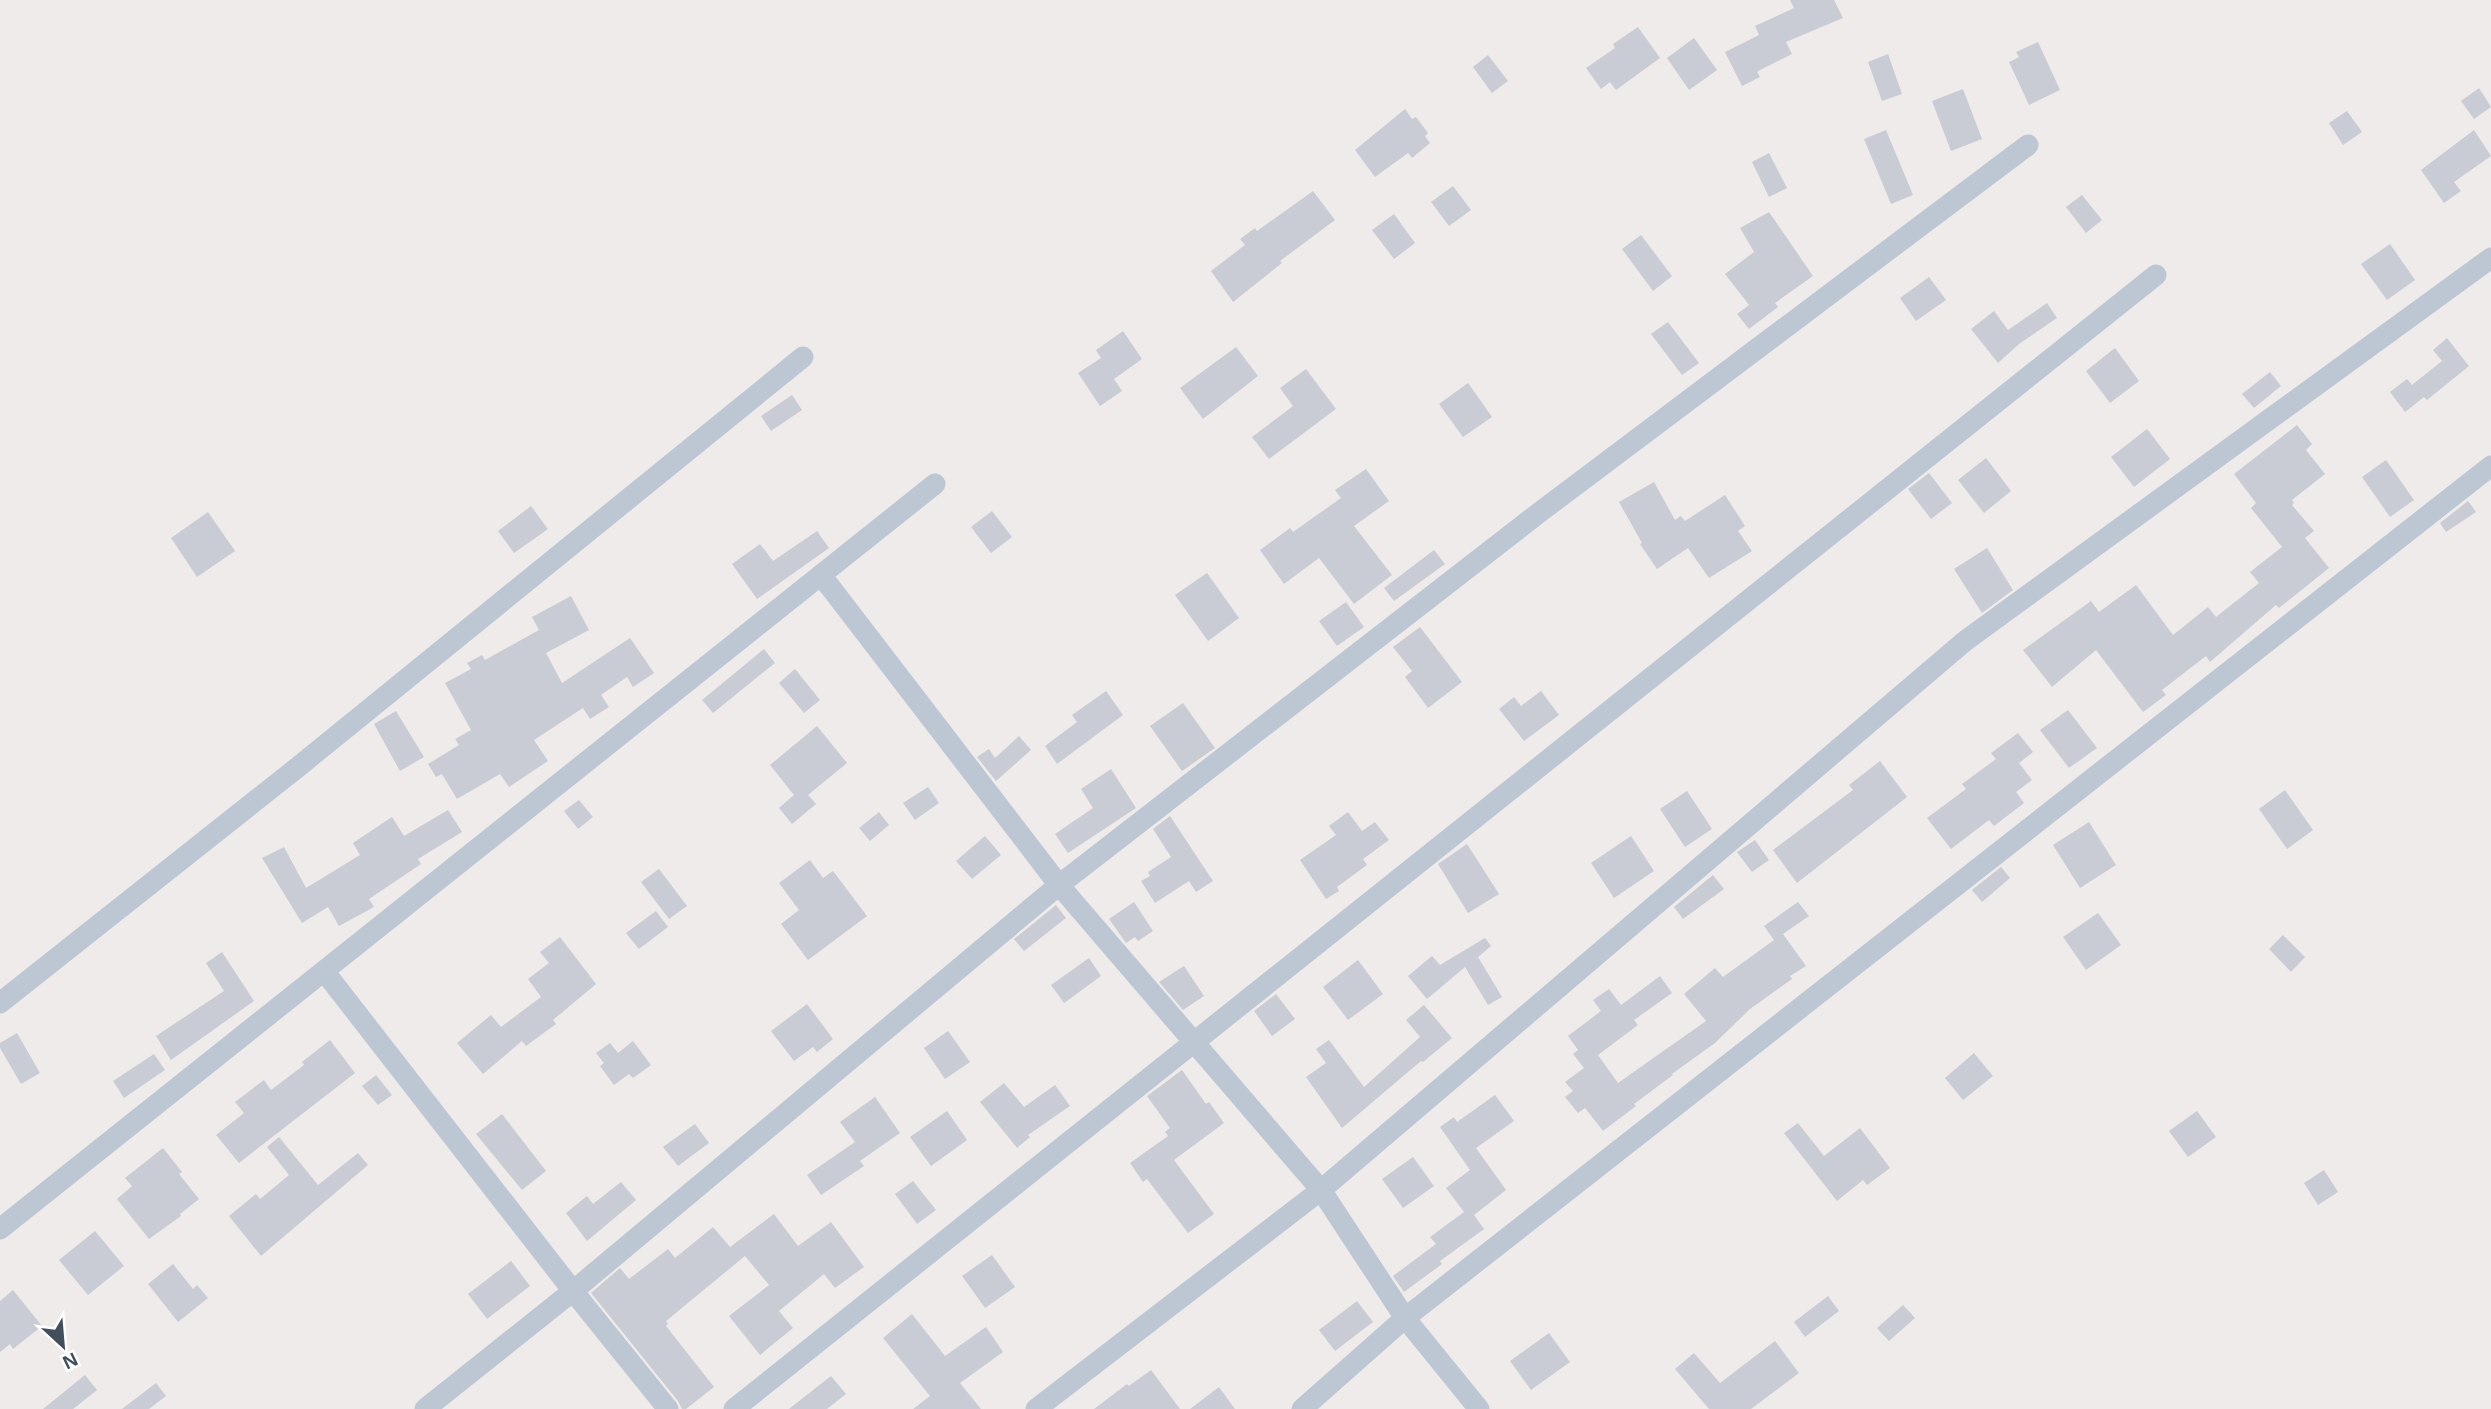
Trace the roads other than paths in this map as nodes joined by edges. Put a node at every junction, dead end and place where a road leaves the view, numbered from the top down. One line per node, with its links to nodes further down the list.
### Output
1 (2028, 145): 8 (street)
2 (2491, 258): 12 (street)
3 (2156, 275): 11 (street)
4 (803, 357): 10 (street)
5 (2491, 466): 15 (street)
6 (935, 484): 7 (street)
7 (821, 575): 8 (street); 9 (street)
8 (1059, 885): 11 (street); 14 (street)
9 (324, 971): 13 (street); 14 (street)
10 (0, 1003)
11 (1194, 1042): 12 (street); 18 (street)
12 (1321, 1190): 15 (street); 19 (street)
13 (0, 1229)
14 (573, 1291): 16 (street); 17 (street)
15 (1405, 1318): 20 (street); 21 (street)
16 (425, 1409)
17 (668, 1409)
18 (734, 1409)
19 (1036, 1409)
20 (1302, 1409)
21 (1479, 1409)

